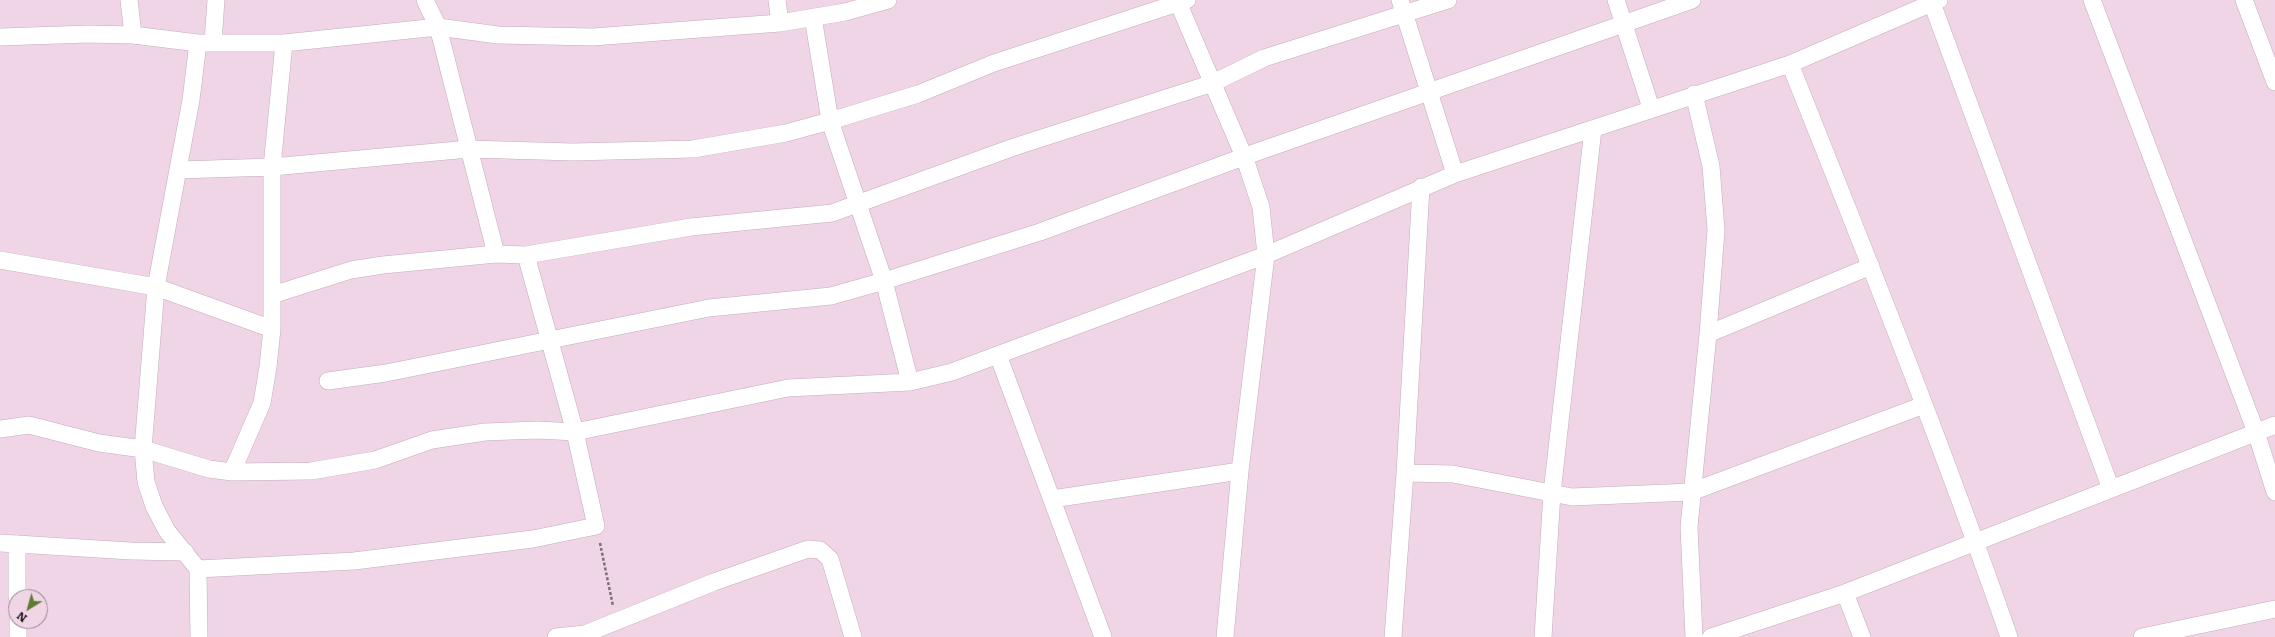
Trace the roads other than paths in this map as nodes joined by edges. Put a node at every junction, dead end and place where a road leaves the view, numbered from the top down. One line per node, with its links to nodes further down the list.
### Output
1 (129, 0): 18 (street)
2 (216, 0): 20 (street)
3 (425, 0): 17 (street)
4 (777, 0): 15 (street)
5 (888, 0): 14 (street)
6 (1448, 0): 13 (street)
7 (1616, 0): 16 (street)
8 (1692, 0): 16 (street)
9 (2092, 0): 55 (street)
10 (2244, 0): 23 (street)
11 (1181, 1): 24 (street); 28 (street)
12 (1936, 2): 22 (street); 60 (street)
13 (1402, 7): 24 (street); 25 (street)
14 (813, 17): 15 (street); 28 (street)
15 (780, 23): 17 (street)
16 (1625, 25): 25 (street); 27 (street)
17 (438, 27): 21 (street); 30 (street)
18 (132, 35): 19 (street); 20 (street)
19 (0, 36)
20 (205, 43): 21 (street); 33 (street)
21 (284, 43): 32 (street)
22 (1790, 64): 26 (street); 41 (street)
23 (2275, 82)
24 (1213, 83): 31 (street); 36 (street)
25 (1428, 93): 31 (street); 34 (street)
26 (1694, 94): 27 (street); 46 (street)
27 (1651, 108): 29 (street)
28 (830, 121): 30 (street); 36 (street)
29 (1593, 129): 34 (street); 63 (street)
30 (469, 149): 32 (street); 37 (street)
31 (1245, 159): 39 (street); 42 (street)
32 (272, 167): 33 (street); 44 (street)
33 (179, 170): 43 (street)
34 (1455, 174): 35 (street)
35 (1421, 187): 39 (street); 59 (street)
36 (859, 203): 38 (street); 42 (street)
37 (496, 254): 38 (street); 44 (street)
38 (526, 255): 47 (street)
39 (1266, 255): 48 (street); 57 (street)
40 (0, 260): 43 (street)
41 (1871, 266): 46 (street); 51 (street)
42 (884, 281): 47 (street); 50 (street)
43 (156, 286): 45 (street); 56 (street)
44 (272, 295): 45 (street)
45 (272, 329): 58 (street)
46 (1708, 334): 61 (street)
47 (550, 340): 49 (street); 54 (street)
48 (998, 355): 50 (street); 64 (street)
49 (328, 381)
50 (910, 382): 54 (street)
51 (1924, 406): 61 (street); 65 (street)
52 (2275, 425): 55 (street)
53 (0, 429): 56 (street)
54 (575, 432): 58 (street); 69 (street)
55 (2256, 432): 60 (street); 62 (street)
56 (143, 449): 58 (street); 68 (street)
57 (1240, 471): 64 (street); 79 (street)
58 (232, 472)
59 (1405, 473): 63 (street); 80 (street)
60 (2111, 489): 65 (street)
61 (1691, 492): 63 (street); 82 (street)
62 (2275, 492)
63 (1552, 493): 81 (street)
64 (1052, 499): 78 (street)
65 (1976, 542): 71 (street); 85 (street)
66 (0, 543): 67 (street)
67 (17, 544): 68 (street); 70 (street)
68 (185, 552): 69 (street)
69 (198, 568): 75 (street)
70 (17, 589)
71 (1845, 592): 83 (street); 84 (street)
72 (2275, 609): 73 (street)
73 (2179, 633): 86 (street)
74 (586, 636): 76 (street); 77 (street)
75 (199, 637)
76 (556, 637)
77 (853, 637)
78 (1104, 637)
79 (1225, 637)
80 (1393, 637)
81 (1543, 637)
82 (1694, 637)
83 (1711, 637)
84 (1862, 637)
85 (2009, 637)
86 (2142, 637)

